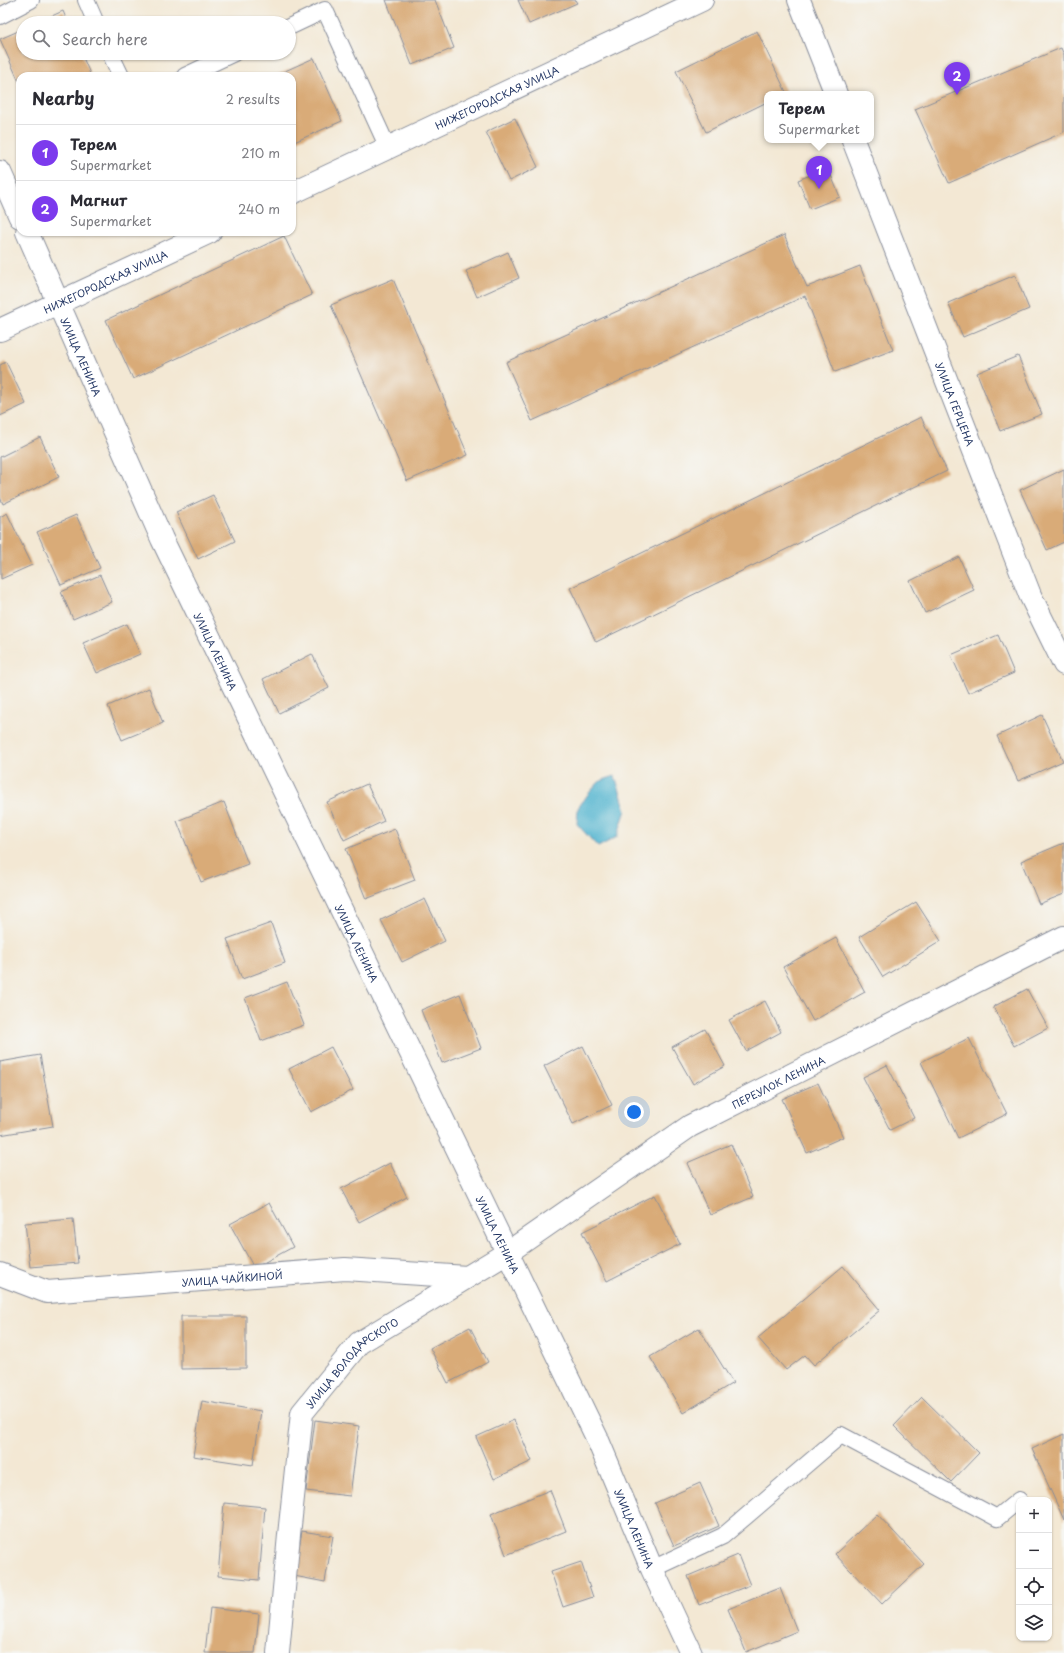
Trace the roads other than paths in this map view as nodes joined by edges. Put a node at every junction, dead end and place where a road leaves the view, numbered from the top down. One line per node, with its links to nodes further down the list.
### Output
1 (31, 0): 5 (lane)
2 (86, 0): 6 (lane)
3 (702, 0): 14 (street, НИЖЕГОРОДСКАЯ УЛИЦА)
4 (799, 0): 12 (street)
5 (0, 16)
6 (93, 16)
7 (296, 24): 14 (lane)
8 (113, 60): 10 (lane)
9 (219, 60): 11 (lane)
10 (119, 72)
11 (194, 72)
12 (835, 91)
13 (855, 143): 22 (street, УЛИЦА ГЕРЦЕНА)
14 (388, 148): 16 (street, НИЖЕГОРОДСКАЯ УЛИЦА)
15 (0, 172): 17 (street)
16 (296, 191)
17 (16, 208)
18 (28, 236): 20 (street, УЛИЦА ЛЕНИНА)
19 (201, 236): 20 (street, НИЖЕГОРОДСКАЯ УЛИЦА)
20 (58, 303): 21 (street, НИЖЕГОРОДСКАЯ УЛИЦА); 24 (street, УЛИЦА ЛЕНИНА)
21 (0, 330)
22 (1064, 664)
23 (1064, 937): 24 (street, ПЕРЕУЛОК ЛЕНИНА)
24 (507, 1253): 26 (street, УЛИЦА ВОЛОДАРСКОГО); 28 (street, УЛИЦА ЛЕНИНА)
25 (0, 1274): 26 (street, УЛИЦА ЧАЙКИНОЙ)
26 (467, 1277): 29 (street, УЛИЦА ВОЛОДАРСКОГО)
27 (1016, 1503): 28 (lane)
28 (652, 1569): 30 (street, УЛИЦА ЛЕНИНА)
29 (278, 1653)
30 (691, 1653)

